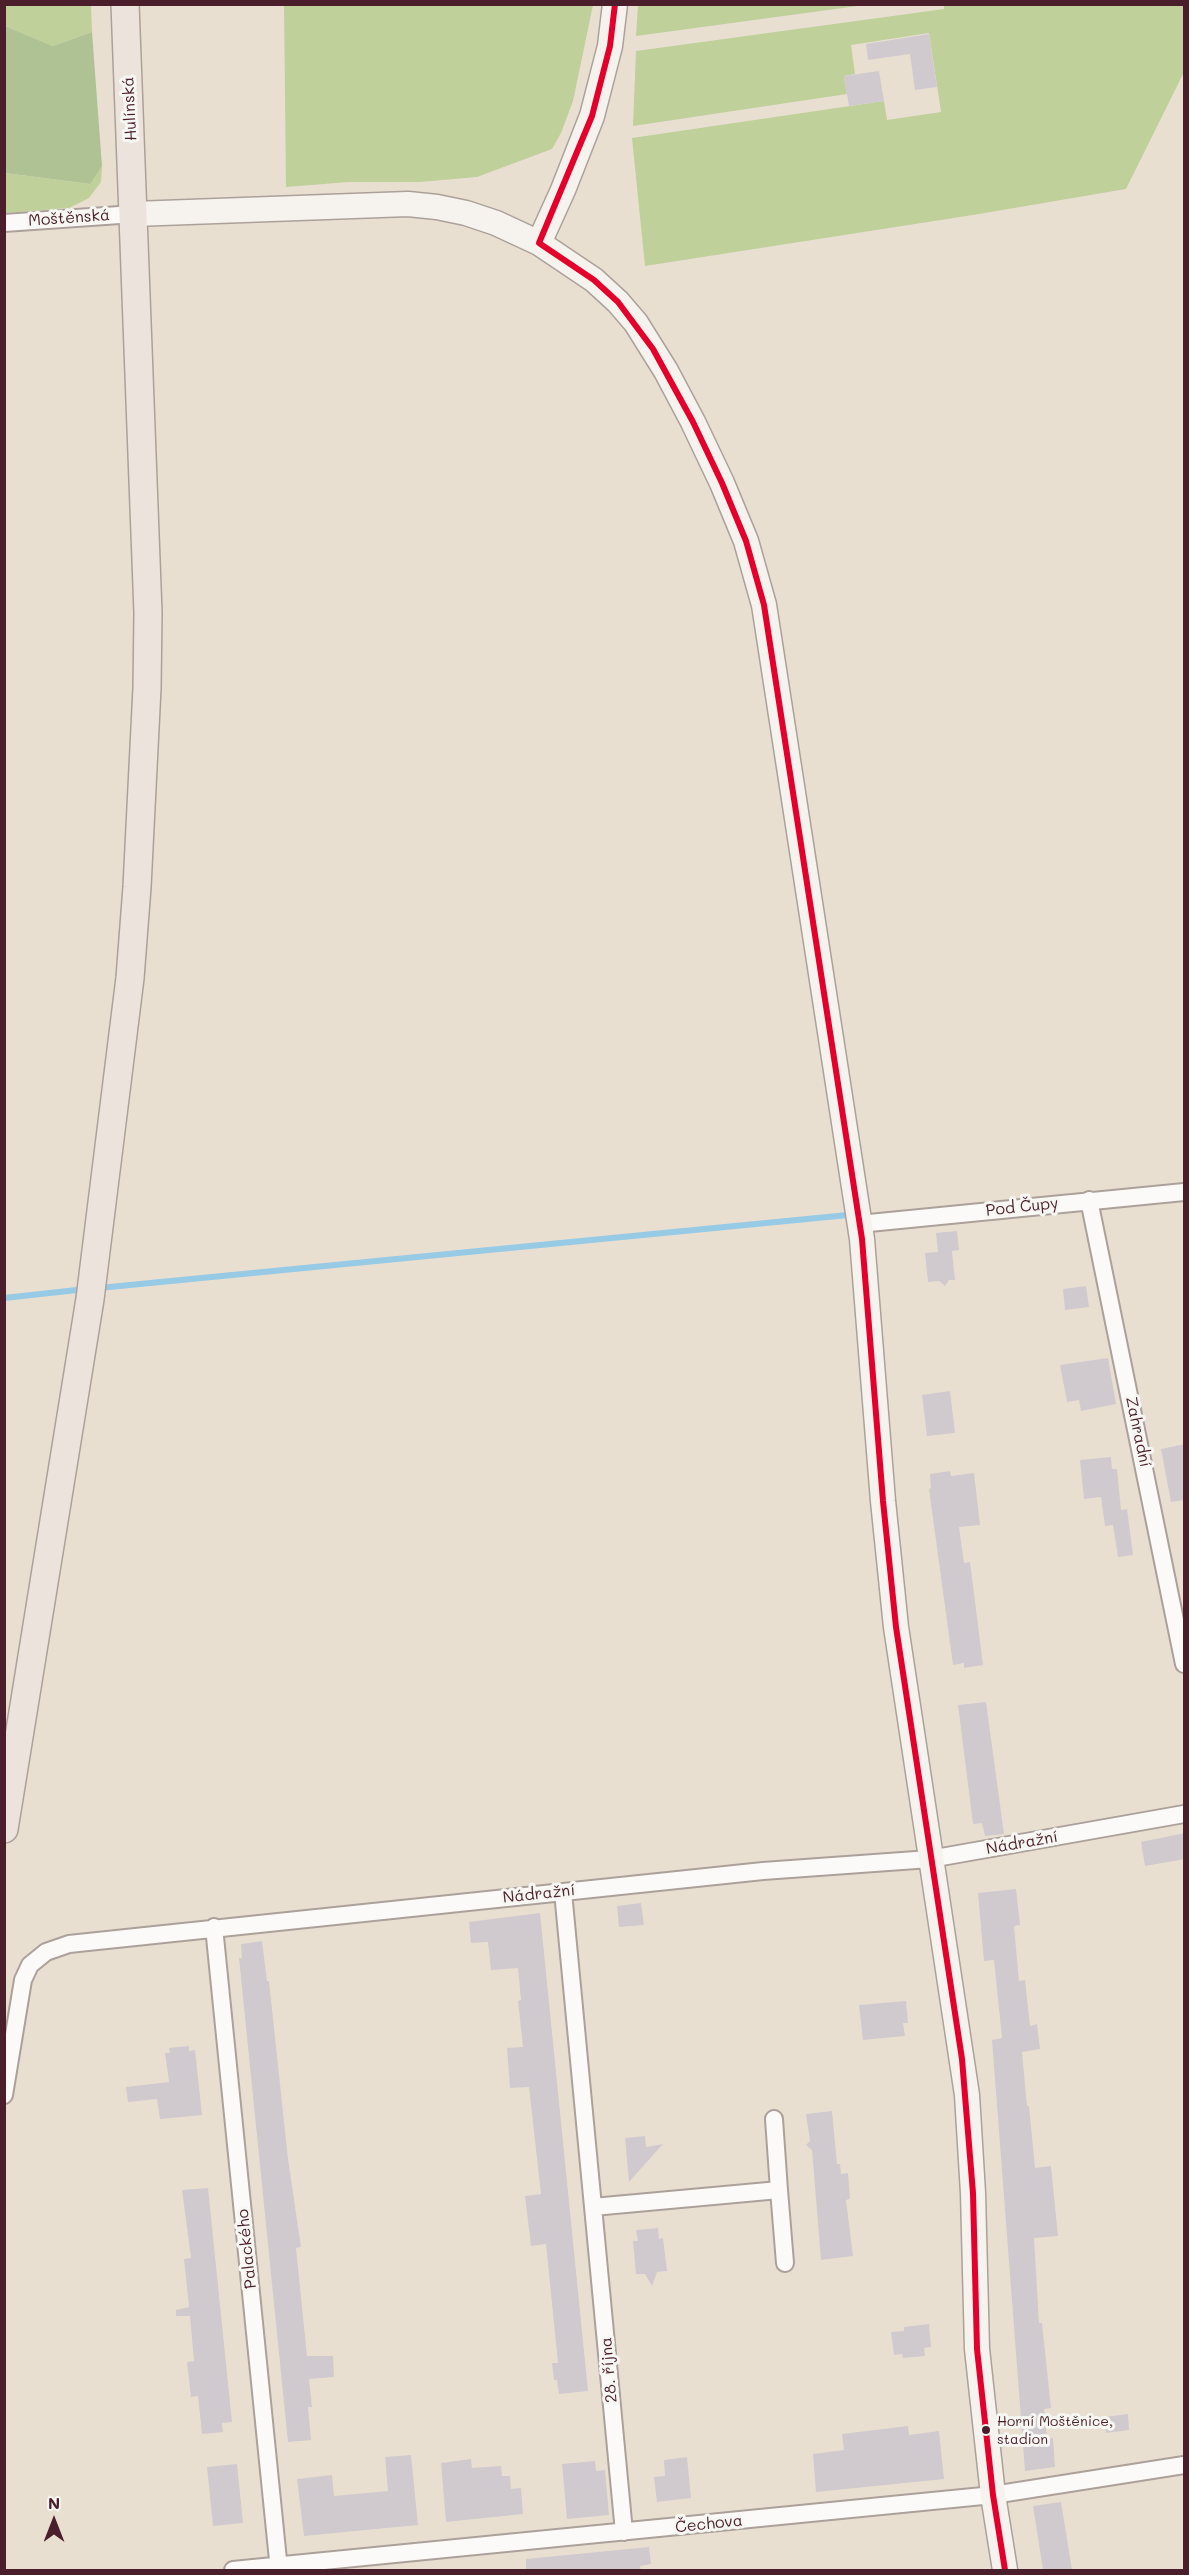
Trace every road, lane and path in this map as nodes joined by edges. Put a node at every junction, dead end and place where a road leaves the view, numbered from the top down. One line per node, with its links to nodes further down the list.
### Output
1 (125, 4): 3 (main road, Hulínská)
2 (615, 4): 5 (street)
3 (134, 214): 4 (street, Moštěnská); 5 (street); 11 (main road, Hulínská)
4 (4, 223)
5 (539, 243): 8 (street)
6 (1185, 1192): 7 (street, Pod Čupy)
7 (1089, 1200): 8 (street, Pod Čupy); 9 (street, Zahradní)
8 (859, 1224): 12 (street)
9 (1185, 1664)
10 (1185, 1814): 12 (street, Nádražní)
11 (4, 1829)
12 (930, 1859): 13 (street, Nádražní); 21 (street)
13 (563, 1892): 14 (street, Nádražní); 18 (street, 28. října)
14 (213, 1928): 15 (street, Nádražní); 23 (street, Palackého)
15 (4, 2094)
16 (774, 2120): 17 (street)
17 (779, 2190): 18 (street); 19 (street)
18 (593, 2207): 22 (street, 28. října)
19 (785, 2263)
20 (1185, 2465): 21 (street, Čechova)
21 (993, 2494): 22 (street, Čechova); 25 (street)
22 (624, 2532): 23 (street, Čechova)
23 (279, 2569): 24 (street, Čechova)
24 (233, 2571)
25 (1005, 2571)

